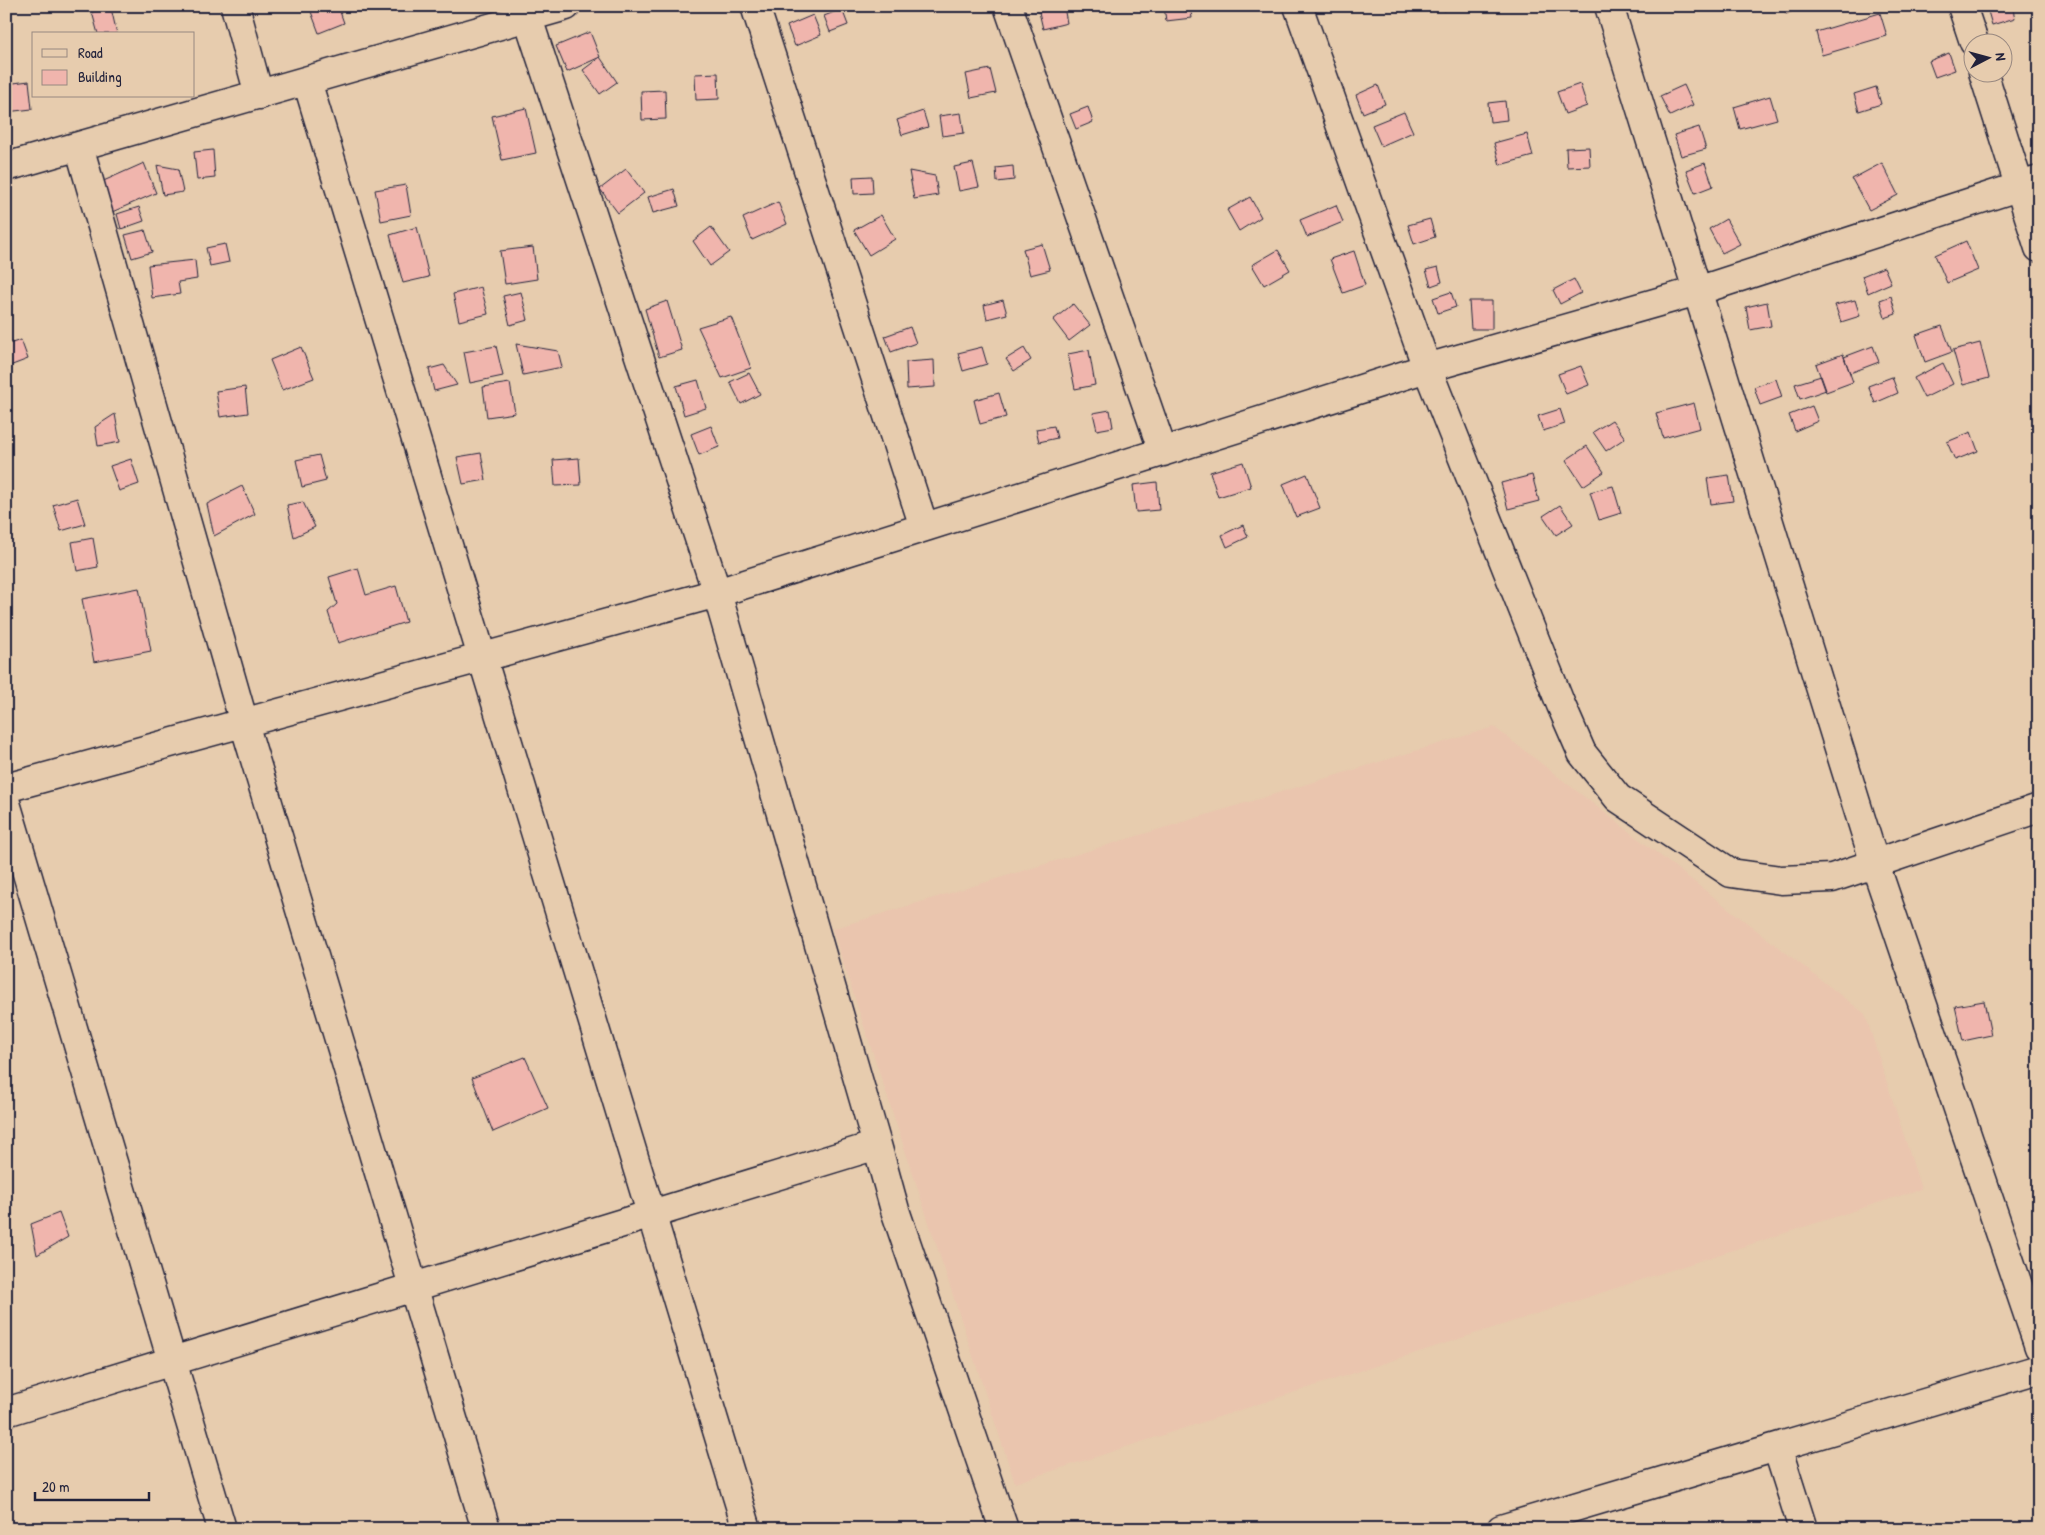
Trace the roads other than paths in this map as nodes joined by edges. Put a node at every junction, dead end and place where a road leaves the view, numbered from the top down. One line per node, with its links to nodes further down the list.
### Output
1 (235, 6): 12 (street)
2 (566, 6): 8 (street)
3 (755, 6): 20 (street)
4 (1008, 6): 19 (street)
5 (1298, 6): 18 (street)
6 (1609, 6): 17 (street)
7 (1962, 6): 9 (street)
8 (526, 12): 10 (street); 21 (street)
9 (1971, 32)
10 (307, 81): 12 (street); 22 (street)
11 (1987, 82): 15 (street)
12 (259, 94): 13 (street)
13 (79, 146): 14 (street); 23 (street)
14 (6, 167)
15 (2029, 183): 16 (street); 17 (street)
16 (2039, 248)
17 (1697, 291): 18 (street); 27 (street)
18 (1427, 368): 19 (street); 27 (street)
19 (1164, 452): 20 (street)
20 (924, 527): 21 (street)
21 (717, 593): 22 (street); 28 (street)
22 (482, 658): 23 (street); 29 (street)
23 (244, 723): 24 (street); 30 (street)
24 (6, 788)
25 (6, 803): 32 (street)
26 (2039, 808): 27 (street)
27 (1875, 864): 31 (street)
28 (877, 1145): 29 (street); 40 (street)
29 (651, 1213): 30 (street); 39 (street)
30 (413, 1287): 32 (street); 38 (street)
31 (2039, 1347)
32 (172, 1361): 34 (street); 37 (street)
33 (2039, 1370): 35 (street)
34 (6, 1412)
35 (1777, 1447): 36 (street); 42 (street)
36 (1554, 1521): 41 (street)
37 (222, 1529)
38 (486, 1529)
39 (747, 1529)
40 (1004, 1529)
41 (1501, 1529)
42 (1803, 1529)

